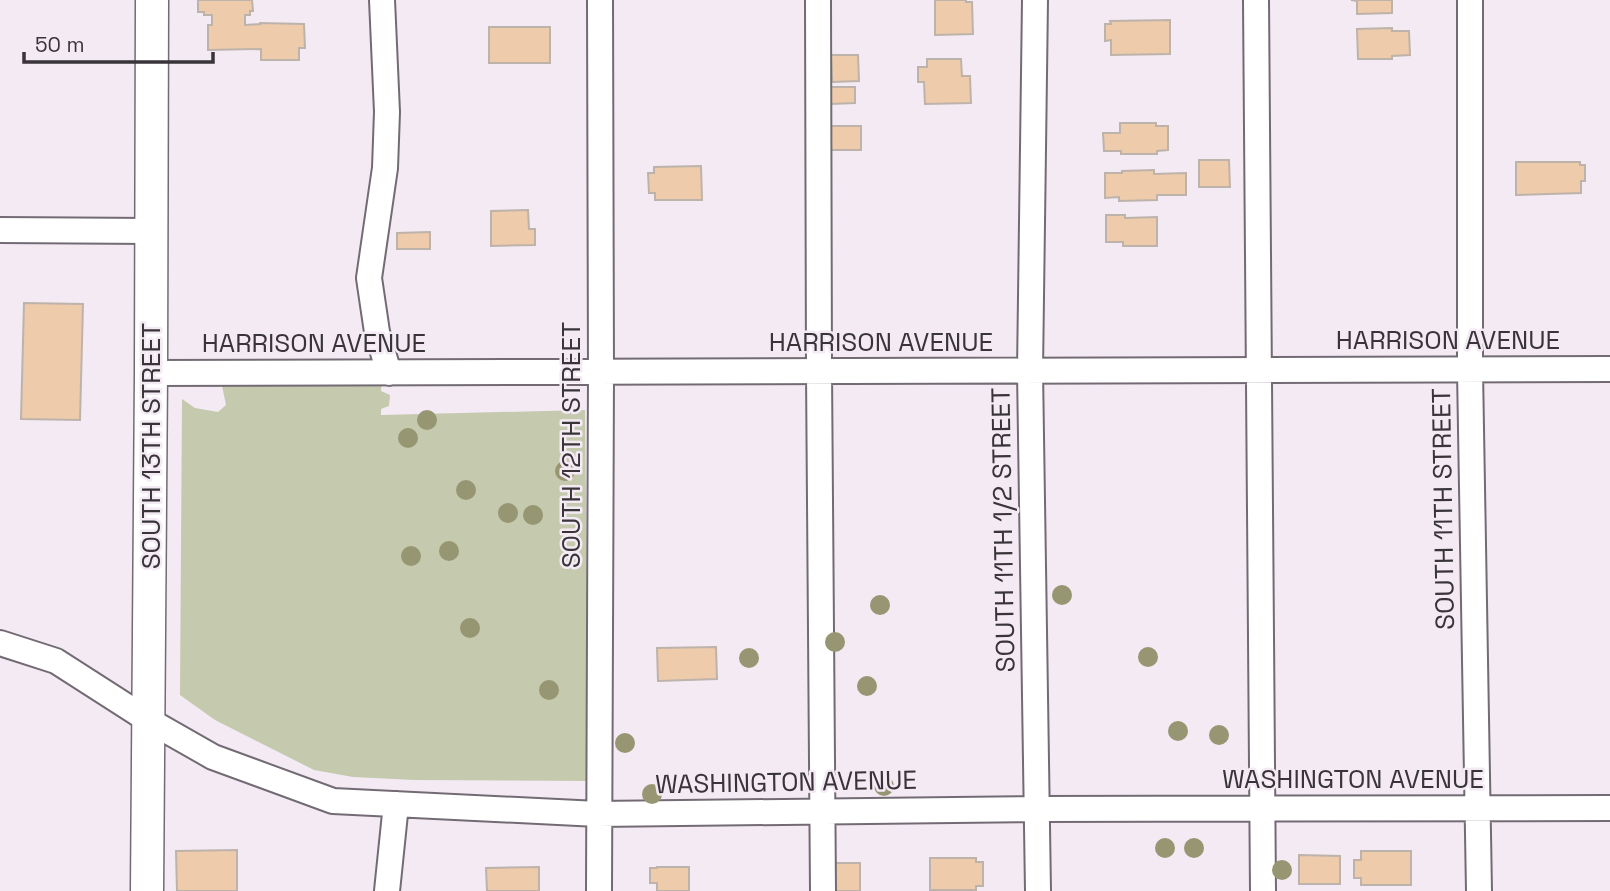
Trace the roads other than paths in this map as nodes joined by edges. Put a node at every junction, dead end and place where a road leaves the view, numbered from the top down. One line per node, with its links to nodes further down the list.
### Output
1 (152, 0): 9 (main road, SOUTH 13TH STREET)
2 (382, 0): 16 (street)
3 (600, 0): 17 (street, SOUTH 12TH STREET)
4 (818, 0): 14 (street)
5 (1035, 0): 11 (street, SOUTH 11TH 1/2 STREET)
6 (1255, 0): 12 (street)
7 (1470, 0): 13 (street, SOUTH 11TH STREET)
8 (0, 230): 9 (street)
9 (152, 231): 15 (main road, SOUTH 13TH STREET)
10 (1610, 369): 13 (street, HARRISON AVENUE)
11 (1030, 371): 12 (street, HARRISON AVENUE); 14 (street, HARRISON AVENUE); 23 (street, SOUTH 11TH 1/2 STREET)
12 (1257, 371): 13 (street, HARRISON AVENUE); 24 (street)
13 (1470, 371): 21 (street, SOUTH 11TH STREET)
14 (818, 372): 17 (street, HARRISON AVENUE); 25 (street)
15 (152, 373): 16 (street, HARRISON AVENUE); 19 (main road, SOUTH 13TH STREET)
16 (389, 373): 17 (street, HARRISON AVENUE)
17 (601, 373): 26 (street, SOUTH 12TH STREET)
18 (0, 643): 19 (street, WASHINGTON AVENUE)
19 (148, 720): 20 (street, WASHINGTON AVENUE); 27 (main road, SOUTH 13TH STREET)
20 (396, 804): 26 (street, WASHINGTON AVENUE); 28 (street)
21 (1479, 808): 22 (street, WASHINGTON AVENUE); 24 (street, WASHINGTON AVENUE); 33 (street, SOUTH 11TH STREET)
22 (1610, 808)
23 (1037, 809): 24 (street, WASHINGTON AVENUE); 25 (street, WASHINGTON AVENUE); 31 (street, SOUTH 11TH 1/2 STREET)
24 (1263, 809): 32 (street)
25 (822, 811): 26 (street, WASHINGTON AVENUE); 30 (street)
26 (598, 814): 29 (street, SOUTH 12TH STREET)
27 (148, 891)
28 (387, 891)
29 (599, 891)
30 (823, 891)
31 (1038, 891)
32 (1263, 891)
33 (1479, 891)

